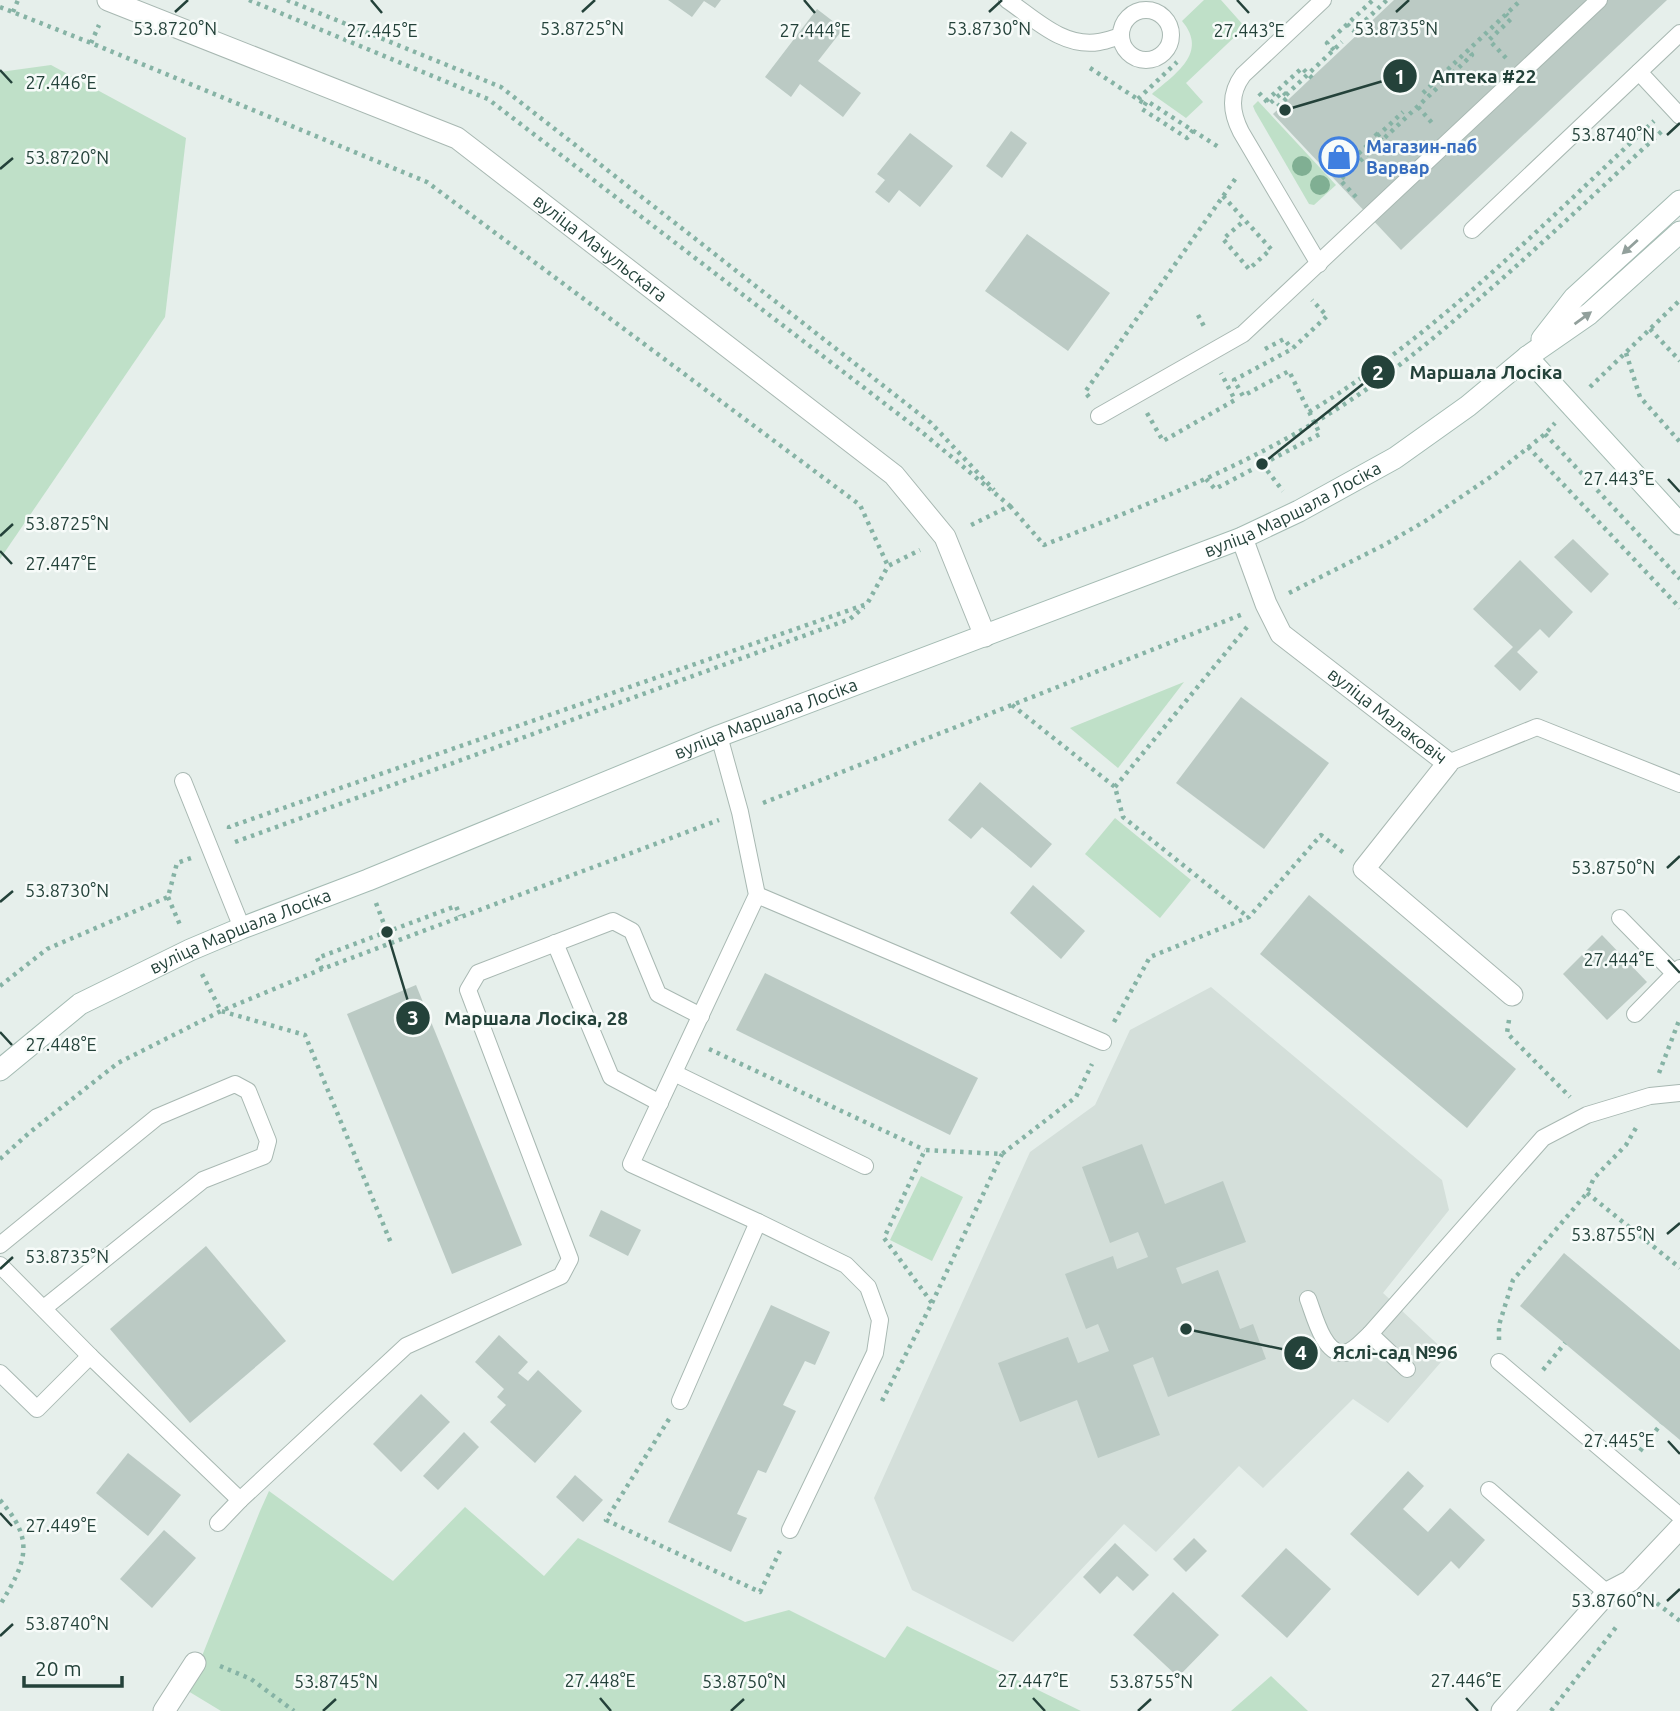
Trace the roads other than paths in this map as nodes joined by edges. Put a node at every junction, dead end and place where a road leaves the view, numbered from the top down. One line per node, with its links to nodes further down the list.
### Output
1 (108, 0): 18 (street, вуліца Мачульскага)
2 (1007, 0): 7 (lane)
3 (1323, 0): 13 (lane)
4 (1599, 0): 13 (lane)
5 (1152, 5): 7 (lane); 7 (lane)
6 (1680, 33): 8 (lane)
7 (1121, 36)
8 (1639, 72): 9 (lane); 11 (lane)
9 (1676, 112)
10 (1680, 201): 14 (street, вуліца Маршала Лосіка, one-way to 14)
11 (1472, 230)
12 (1680, 232): 14 (street, вуліца Маршала Лосіка, one-way to 12)
13 (1318, 264): 15 (lane)
14 (1527, 356): 16 (street); 17 (street, вуліца Маршала Лосіка)
15 (1099, 416)
16 (1680, 524)
17 (1242, 538): 18 (street, вуліца Маршала Лосіка); 20 (street, вуліца Малаковіч)
18 (985, 636): 19 (street, вуліца Маршала Лосіка)
19 (719, 736): 23 (lane); 25 (street, вуліца Маршала Лосіка)
20 (1448, 764): 22 (lane); 28 (street, вуліца Малаковіч)
21 (183, 781): 25 (lane)
22 (1680, 783)
23 (757, 895): 30 (lane); 31 (lane)
24 (1620, 918): 27 (lane)
25 (242, 928): 32 (street, вуліца Маршала Лосіка)
26 (555, 943): 30 (lane); 35 (lane); 49 (lane)
27 (1678, 971): 29 (lane)
28 (1512, 995)
29 (1635, 1014)
30 (701, 1016): 33 (lane)
31 (1103, 1042)
32 (0, 1070)
33 (674, 1073): 35 (lane); 36 (lane)
34 (1680, 1093): 42 (lane)
35 (660, 1102): 37 (lane)
36 (865, 1166)
37 (758, 1222): 47 (lane); 53 (lane)
38 (0, 1245): 41 (lane)
39 (0, 1265): 41 (lane)
40 (1308, 1299): 42 (lane)
41 (44, 1308): 43 (lane)
42 (1370, 1334): 45 (lane)
43 (90, 1356): 46 (lane); 49 (lane)
44 (1499, 1362): 50 (lane)
45 (1407, 1369)
46 (0, 1373)
47 (680, 1401)
48 (1489, 1490): 54 (lane)
49 (240, 1500): 51 (lane)
50 (1680, 1516)
51 (218, 1522)
52 (1680, 1528): 54 (street)
53 (790, 1530)
54 (1606, 1593): 57 (street)
55 (195, 1663): 56 (street)
56 (164, 1711)
57 (1502, 1711)

